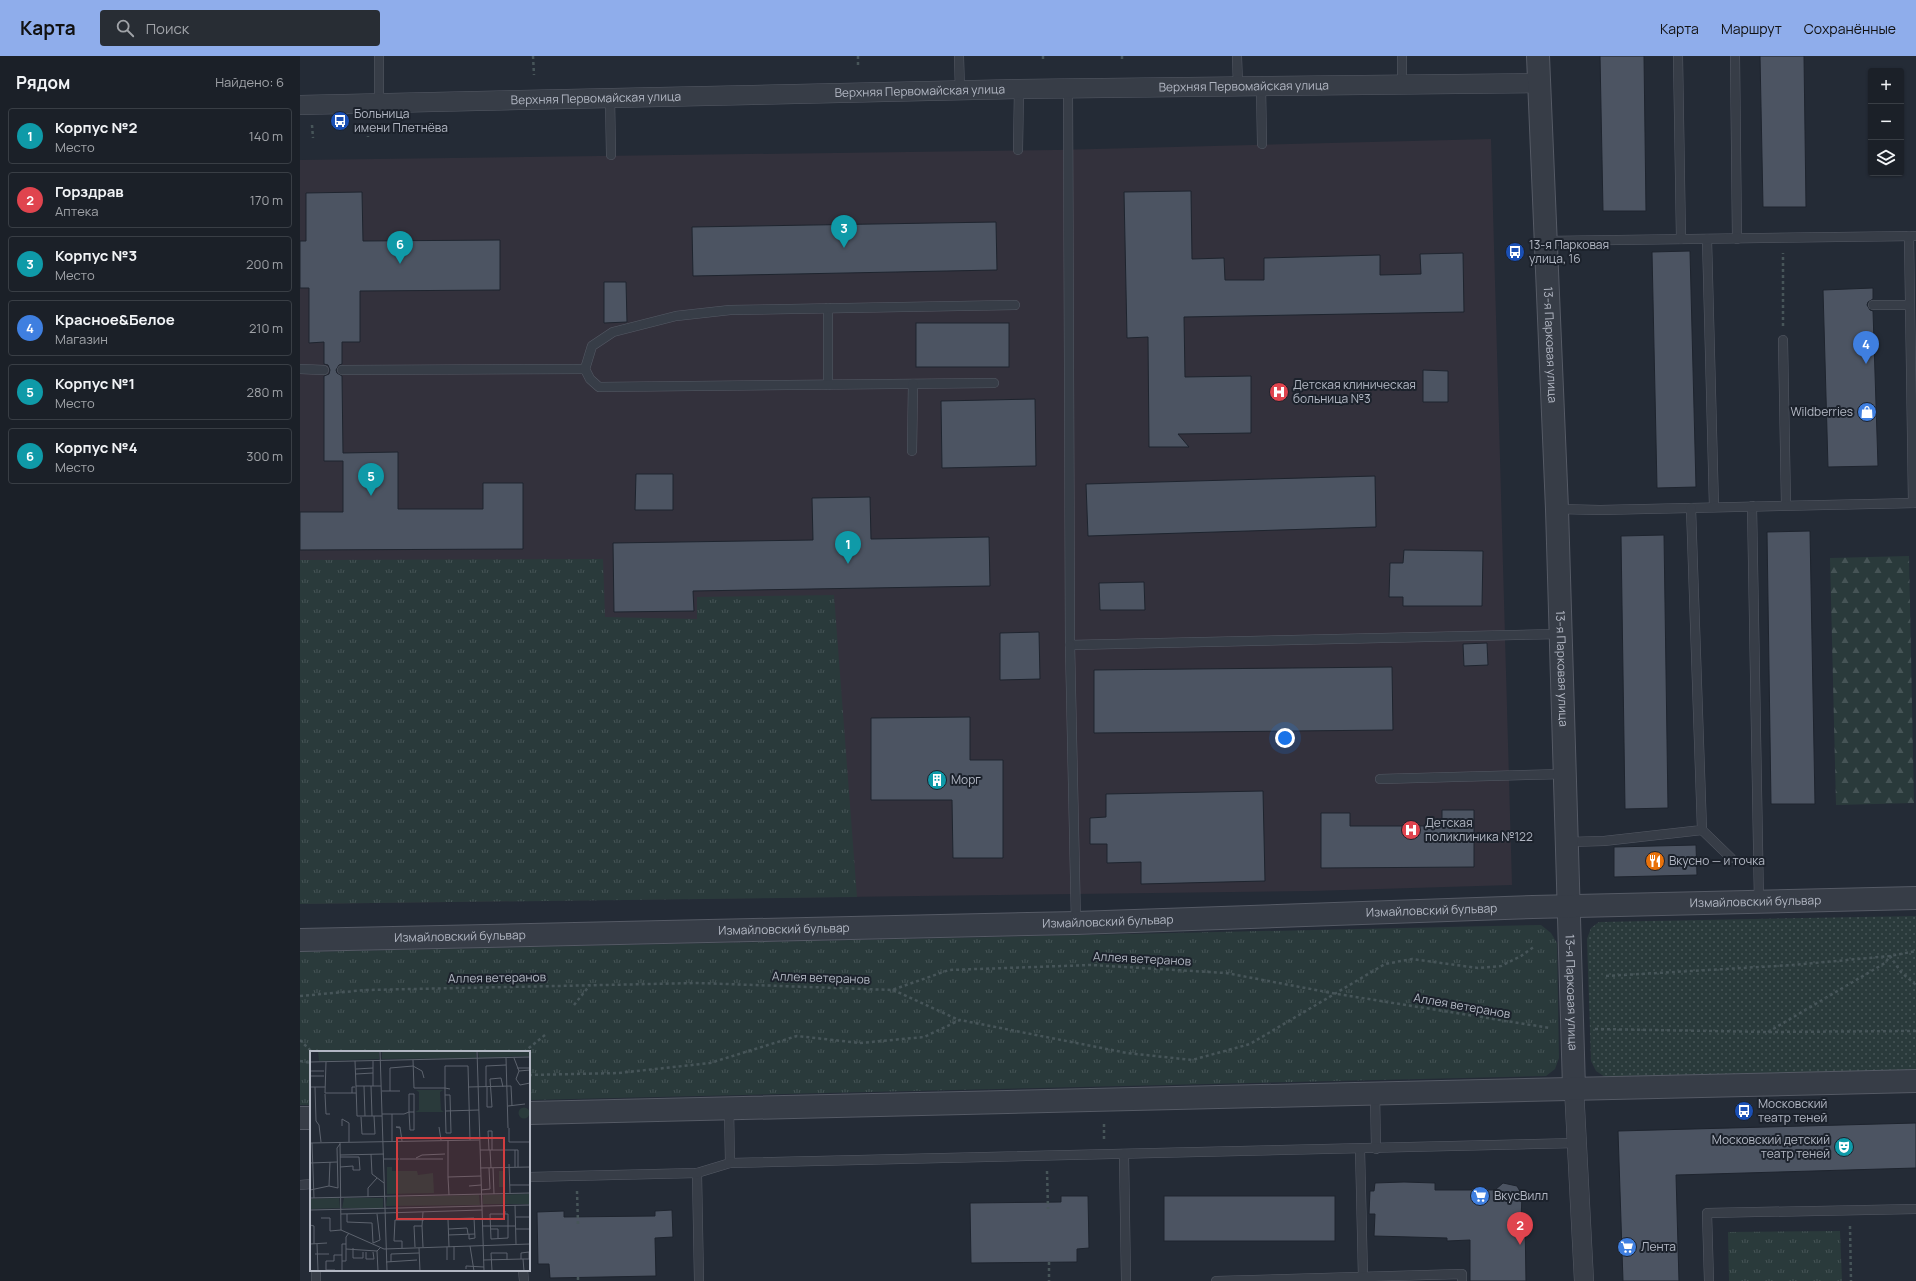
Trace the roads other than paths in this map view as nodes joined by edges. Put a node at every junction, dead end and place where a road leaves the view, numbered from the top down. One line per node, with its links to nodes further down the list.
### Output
1 (379, 56): 16 (lane)
2 (959, 56): 14 (lane)
3 (1237, 56): 10 (lane)
4 (1402, 56): 9 (lane)
5 (1538, 56): 8 (street, 13-я Парковая улица)
6 (1678, 56): 22 (lane)
7 (1735, 56): 24 (lane)
8 (1539, 83): 9 (street, Верхняя Первомайская улица); 25 (street, 13-я Парковая улица)
9 (1402, 85): 11 (street, Верхняя Первомайская улица)
10 (1238, 86): 11 (street, Верхняя Первомайская улица); 13 (street, Верхняя Первомайская улица)
11 (1261, 86): 18 (lane)
12 (1019, 89): 13 (street, Верхняя Первомайская улица); 14 (street, Верхняя Первомайская улица); 19 (lane)
13 (1068, 89): 46 (lane)
14 (960, 92): 15 (street, Верхняя Первомайская улица)
15 (610, 97): 16 (street, Верхняя Первомайская улица); 20 (lane)
16 (380, 103): 17 (street, Верхняя Первомайская улица)
17 (300, 105)
18 (1262, 144)
19 (1018, 150)
20 (611, 156)
21 (1912, 236): 24 (lane); 26 (lane)
22 (1681, 239): 23 (lane); 25 (lane)
23 (1707, 239): 24 (lane); 42 (lane)
24 (1737, 239)
25 (1545, 241): 44 (street, 13-я Парковая улица)
26 (1909, 304): 28 (lane); 39 (lane)
27 (1015, 305): 29 (lane)
28 (1873, 305)
29 (828, 308): 31 (lane); 37 (lane)
30 (1783, 340): 40 (lane)
31 (586, 369): 34 (lane); 37 (lane)
32 (300, 370): 33 (lane)
33 (324, 370)
34 (342, 370)
35 (994, 383): 36 (lane)
36 (912, 384): 37 (lane); 38 (lane)
37 (828, 385)
38 (912, 451)
39 (1915, 503): 40 (lane)
40 (1786, 505): 41 (lane)
41 (1752, 506): 42 (lane); 53 (lane)
42 (1714, 507): 43 (lane)
43 (1691, 508): 44 (lane); 49 (lane)
44 (1557, 509): 45 (street, 13-я Парковая улица)
45 (1560, 634): 46 (lane); 47 (street, 13-я Парковая улица)
46 (1070, 645): 55 (lane)
47 (1565, 774): 48 (lane); 50 (street, 13-я Парковая улица)
48 (1380, 779)
49 (1702, 830): 50 (lane); 51 (lane)
50 (1568, 842): 54 (street, 13-я Парковая улица)
51 (1731, 858)
52 (1916, 898): 53 (street, Измайловский бульвар)
53 (1759, 902): 54 (street, Измайловский бульвар)
54 (1570, 906): 55 (street, Измайловский бульвар); 58 (street, 13-я Парковая улица)
55 (1076, 923): 56 (street, Измайловский бульвар)
56 (300, 940)
57 (1916, 1081): 58 (street)
58 (1574, 1088): 59 (street); 62 (street, 13-я Парковая улица)
59 (1375, 1092): 60 (street); 64 (lane)
60 (729, 1108): 61 (street); 66 (lane)
61 (530, 1113)
62 (1577, 1143): 64 (lane); 77 (street, 13-я Парковая улица)
63 (1360, 1149): 64 (lane); 65 (lane); 71 (lane)
64 (1376, 1149)
65 (1124, 1154): 66 (lane); 74 (lane)
66 (730, 1163): 67 (lane)
67 (697, 1173): 68 (lane); 73 (lane)
68 (530, 1177)
69 (1916, 1209): 78 (lane)
70 (523, 1271): 72 (lane)
71 (1363, 1277): 75 (lane); 76 (lane)
72 (524, 1281)
73 (699, 1281)
74 (1126, 1281)
75 (1216, 1281)
76 (1462, 1281)
77 (1584, 1281)
78 (1709, 1281)

